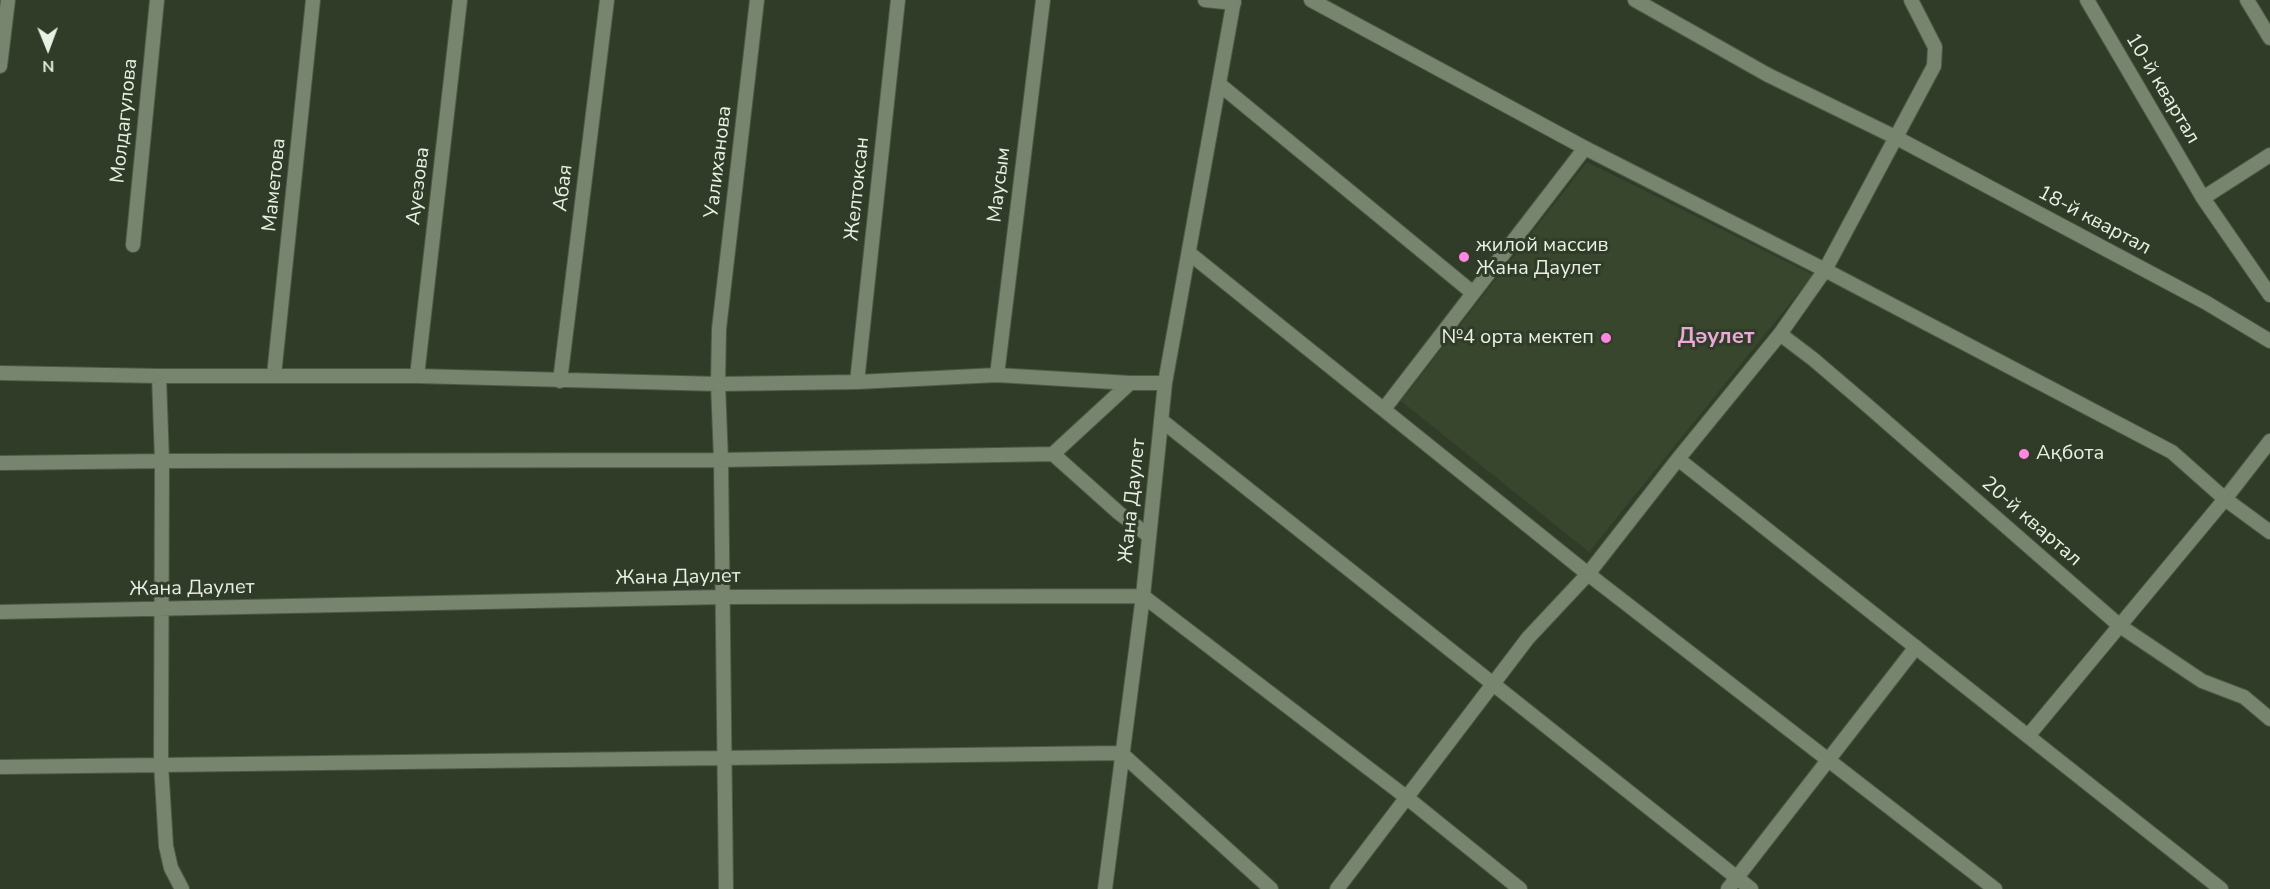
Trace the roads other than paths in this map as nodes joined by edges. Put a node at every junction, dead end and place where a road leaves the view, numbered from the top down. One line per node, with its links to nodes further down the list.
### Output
1 (8, 0): 17 (street)
2 (157, 0): 23 (street, Молдагулова)
3 (314, 0): 31 (street, Маметова)
4 (460, 0): 34 (street, Ауезова)
5 (607, 0): 35 (street, Абая)
6 (757, 0): 39 (street, Уалиханова)
7 (898, 0): 36 (street, Желтоксан)
8 (1043, 0): 32 (street, Маусым)
9 (1205, 0): 15 (street)
10 (1311, 0): 20 (street)
11 (1635, 0): 19 (street, 18-й квартал)
12 (1911, 0): 19 (street)
13 (2087, 0): 22 (street, 10-й квартал)
14 (2247, 0): 16 (street)
15 (1234, 2): 18 (street, Жана Даулет)
16 (2270, 38)
17 (0, 66)
18 (1219, 84): 24 (street, Жана Даулет); 26 (street)
19 (1897, 138): 25 (street); 29 (street, 18-й квартал)
20 (1585, 148): 25 (street); 26 (street)
21 (2270, 155): 22 (street)
22 (2204, 198): 27 (street, 10-й квартал)
23 (133, 245)
24 (1189, 253): 38 (street, Жана Даулет); 40 (street)
25 (1825, 270): 28 (street); 48 (street)
26 (1473, 293): 40 (street)
27 (2270, 295)
28 (1780, 334): 44 (street); 56 (street, 20-й квартал)
29 (2270, 341)
30 (0, 373): 33 (street)
31 (274, 375): 33 (street); 34 (street)
32 (997, 375): 36 (street); 37 (street)
33 (159, 376): 45 (street)
34 (417, 376): 35 (street)
35 (560, 381): 39 (street)
36 (857, 382): 39 (street)
37 (1130, 383): 38 (street); 43 (street)
38 (1165, 383): 41 (street, Жана Даулет)
39 (718, 384): 46 (street, Уалиханова)
40 (1384, 410): 51 (street)
41 (1161, 420): 50 (street, Жана Даулет); 58 (street)
42 (2270, 441): 48 (street)
43 (1053, 454): 46 (street); 50 (street)
44 (1678, 459): 51 (street); 57 (street)
45 (162, 460): 46 (street); 47 (street); 54 (street)
46 (721, 460): 53 (street, Уалиханова)
47 (0, 463)
48 (2225, 499): 49 (street); 56 (street)
49 (2270, 532)
50 (1149, 536): 52 (street, Жана Даулет)
51 (1588, 574): 58 (street); 63 (street)
52 (1143, 596): 53 (street, Жана Даулет); 61 (street); 66 (street)
53 (723, 597): 54 (street, Жана Даулет); 62 (street, Уалиханова)
54 (160, 609): 55 (street, Жана Даулет); 64 (street)
55 (0, 612)
56 (2120, 626): 59 (street, 20-й квартал); 60 (street)
57 (1916, 648): 60 (street); 63 (street)
58 (1492, 684): 66 (street); 67 (street)
59 (2270, 718)
60 (2028, 736): 77 (street)
61 (1121, 753): 62 (street); 70 (street); 71 (street)
62 (724, 760): 64 (street); 69 (street, Уалиханова)
63 (1829, 760): 67 (street); 76 (street)
64 (161, 764): 65 (street); 68 (street)
65 (0, 767)
66 (1406, 798): 72 (street); 73 (street)
67 (1736, 878): 74 (street); 75 (street)
68 (182, 889)
69 (726, 889)
70 (1105, 889)
71 (1271, 889)
72 (1337, 889)
73 (1520, 889)
74 (1728, 889)
75 (1751, 889)
76 (1995, 889)
77 (2221, 889)

